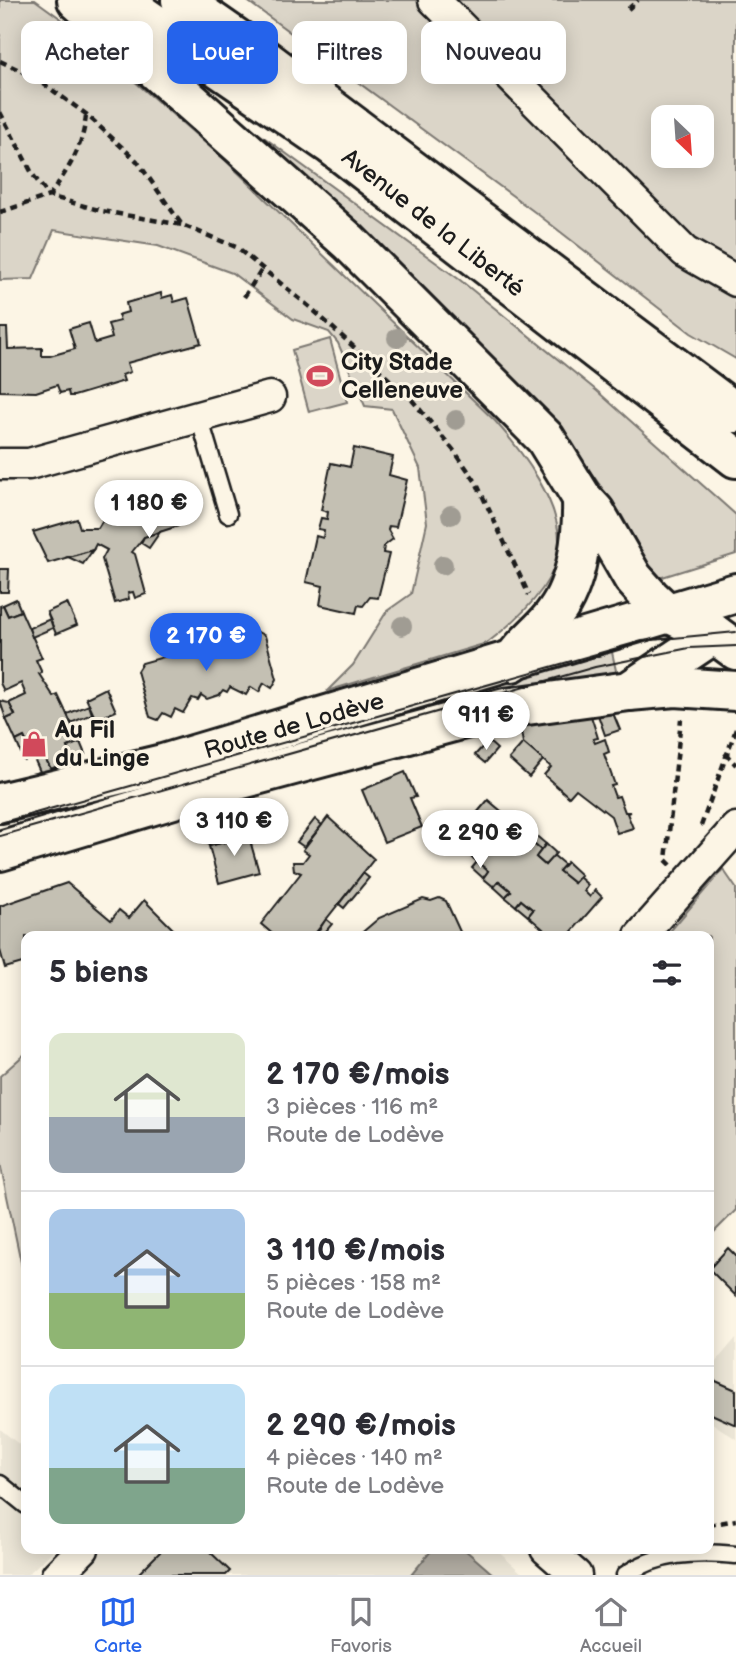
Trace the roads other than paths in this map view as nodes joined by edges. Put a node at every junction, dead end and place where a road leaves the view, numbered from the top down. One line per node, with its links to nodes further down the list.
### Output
1 (77, 0): 13 (main road)
2 (120, 0): 11 (main road, Avenue de la Liberté)
3 (181, 0): 6 (main road, Avenue de la Liberté)
4 (434, 0): 5 (street)
5 (736, 281)
6 (625, 328): 7 (main road); 9 (main road, Avenue de la Liberté)
7 (736, 380)
8 (270, 397): 10 (street)
9 (736, 413)
10 (199, 417): 12 (street); 14 (lane)
11 (736, 458)
12 (0, 464)
13 (582, 498): 16 (main road); 18 (main road)
14 (228, 514)
15 (736, 593): 16 (main road, Route de Lodève)
16 (666, 612): 17 (main road); 18 (main road, Route de Lodève)
17 (729, 637): 19 (main road, Route de Lodève)
18 (512, 662): 21 (main road, Route de Lodève)
19 (629, 691): 20 (main road); 23 (main road, Route de Lodève)
20 (736, 691)
21 (3, 794): 23 (main road, Route de Lodève)
22 (736, 828): 25 (street)
23 (54, 835): 24 (main road, Route de Lodève)
24 (0, 851)
25 (645, 931)
26 (0, 1484): 27 (lane)
27 (21, 1501)
28 (78, 1554): 33 (street)
29 (552, 1554): 34 (street)
30 (679, 1554): 35 (lane)
31 (710, 1554): 32 (lane)
32 (736, 1555)
33 (57, 1575)
34 (576, 1575)
35 (625, 1575)

